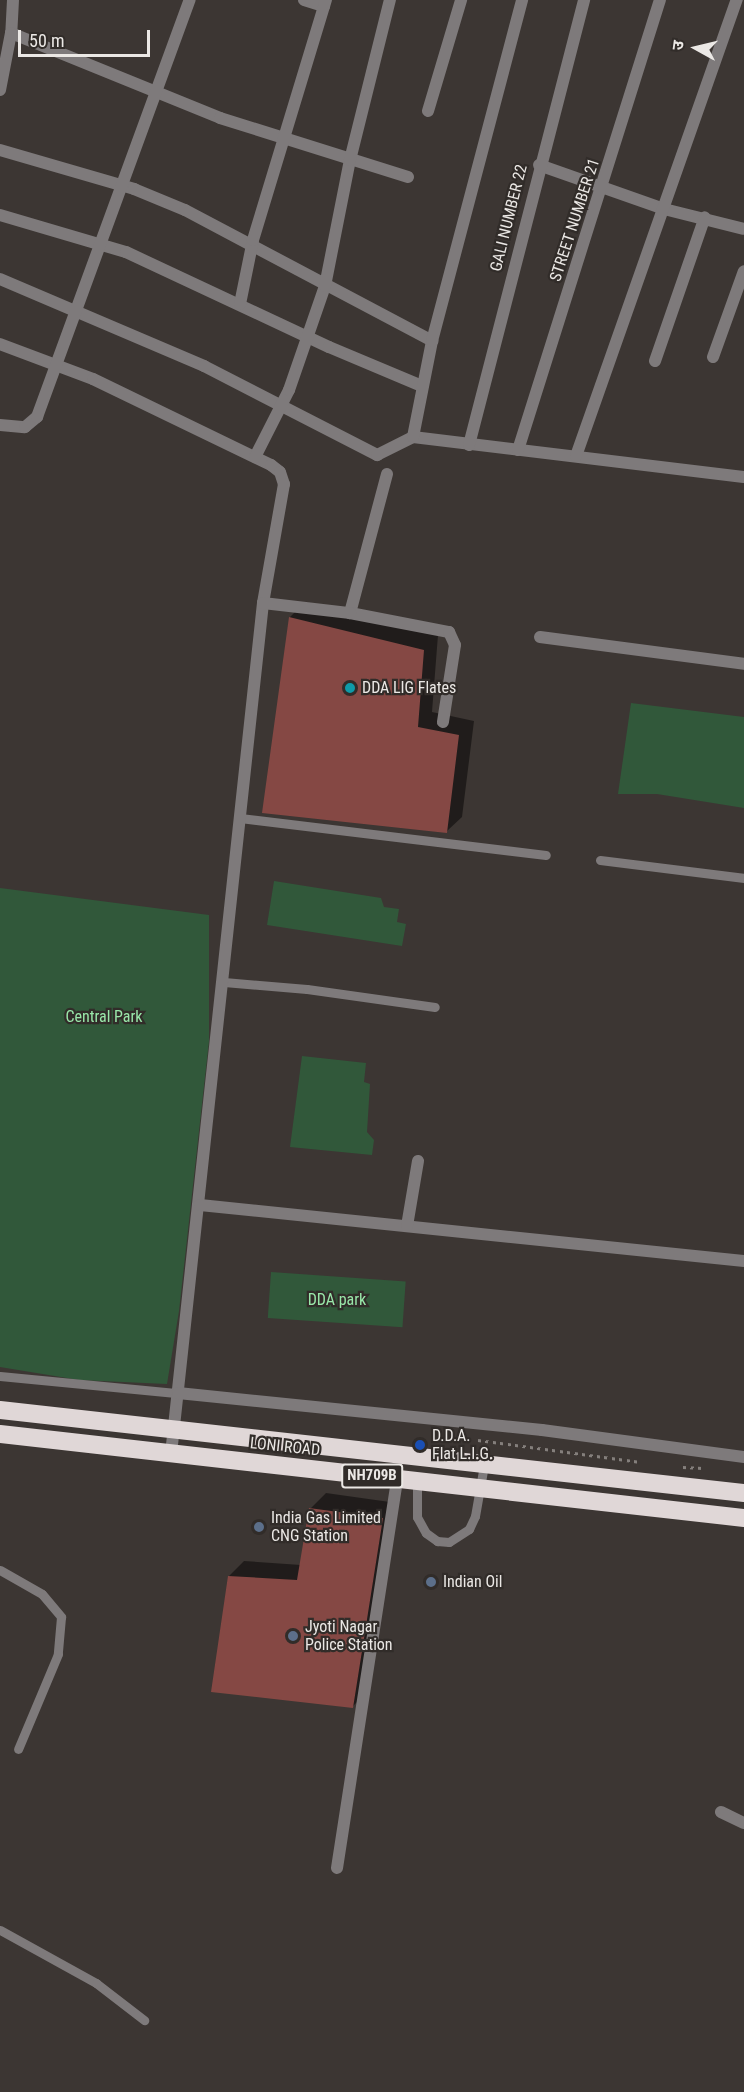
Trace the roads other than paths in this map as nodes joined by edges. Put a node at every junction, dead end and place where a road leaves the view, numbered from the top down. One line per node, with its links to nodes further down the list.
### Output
1 (13, 0): 11 (street)
2 (190, 0): 13 (street)
3 (304, 0): 10 (street)
4 (390, 0): 17 (street)
5 (461, 0): 14 (street)
6 (522, 0): 34 (street)
7 (584, 0): 18 (street, GALI NUMBER 22)
8 (660, 0): 21 (street, STREET NUMBER 21)
9 (737, 0): 22 (street)
10 (325, 3): 15 (street)
11 (11, 33): 12 (street); 13 (street)
12 (0, 90)
13 (156, 91): 15 (street); 20 (street)
14 (428, 111)
15 (285, 140): 17 (street); 27 (street)
16 (0, 150): 20 (street)
17 (350, 160): 19 (street); 30 (street)
18 (539, 165): 21 (street); 43 (street, GALI NUMBER 22)
19 (408, 177)
20 (120, 184): 26 (street); 27 (street)
21 (604, 188): 22 (street); 44 (street, STREET NUMBER 21)
22 (664, 209): 24 (street); 45 (street)
23 (0, 215): 26 (street)
24 (705, 217): 25 (street); 37 (street)
25 (744, 229)
26 (99, 244): 31 (street); 32 (street)
27 (252, 246): 30 (street); 31 (street)
28 (744, 271): 36 (street)
29 (0, 279): 32 (street)
30 (325, 286): 33 (street); 34 (street)
31 (240, 304): 33 (street)
32 (76, 311): 38 (street); 40 (street)
33 (308, 337): 39 (street); 40 (street)
34 (432, 340): 39 (street)
35 (0, 344): 38 (street)
36 (713, 357)
37 (655, 361)
38 (55, 364): 41 (street); 46 (street)
39 (422, 386): 42 (street)
40 (280, 404): 42 (street); 46 (street)
41 (0, 425)
42 (413, 437): 43 (street)
43 (469, 445): 44 (street)
44 (518, 450): 45 (street)
45 (576, 456): 48 (street)
46 (255, 457): 49 (street)
47 (387, 474): 50 (street)
48 (744, 477)
49 (263, 603): 50 (street); 54 (street)
50 (350, 613): 53 (street)
51 (540, 637): 52 (street)
52 (744, 664)
53 (443, 722)
54 (240, 818): 55 (lane); 58 (street)
55 (546, 855)
56 (600, 860): 57 (lane)
57 (744, 878)
58 (224, 982): 59 (lane); 61 (street)
59 (435, 1007)
60 (418, 1161): 62 (street)
61 (200, 1205): 62 (street); 65 (street)
62 (407, 1226): 63 (street)
63 (744, 1261)
64 (0, 1376): 65 (lane)
65 (178, 1393): 67 (street); 70 (street)
66 (0, 1410): 67 (highway, LONI ROAD / NH709B)
67 (174, 1431): 69 (street); 71 (highway, LONI ROAD / NH709B)
68 (0, 1434): 69 (highway, LONI ROAD / NH709B)
69 (171, 1454): 72 (highway, LONI ROAD / NH709B)
70 (744, 1456)
71 (484, 1464): 74 (lane); 75 (highway, LONI ROAD / NH709B)
72 (397, 1479): 73 (highway, LONI ROAD / NH709B); 81 (street)
73 (417, 1481): 74 (highway, LONI ROAD / NH709B); 74 (lane)
74 (481, 1488): 76 (highway, LONI ROAD / NH709B)
75 (744, 1493)
76 (744, 1518)
77 (0, 1570): 78 (lane)
78 (18, 1749)
79 (721, 1812): 80 (street)
80 (744, 1823)
81 (337, 1868)
82 (0, 1930): 83 (lane)
83 (144, 2020)

